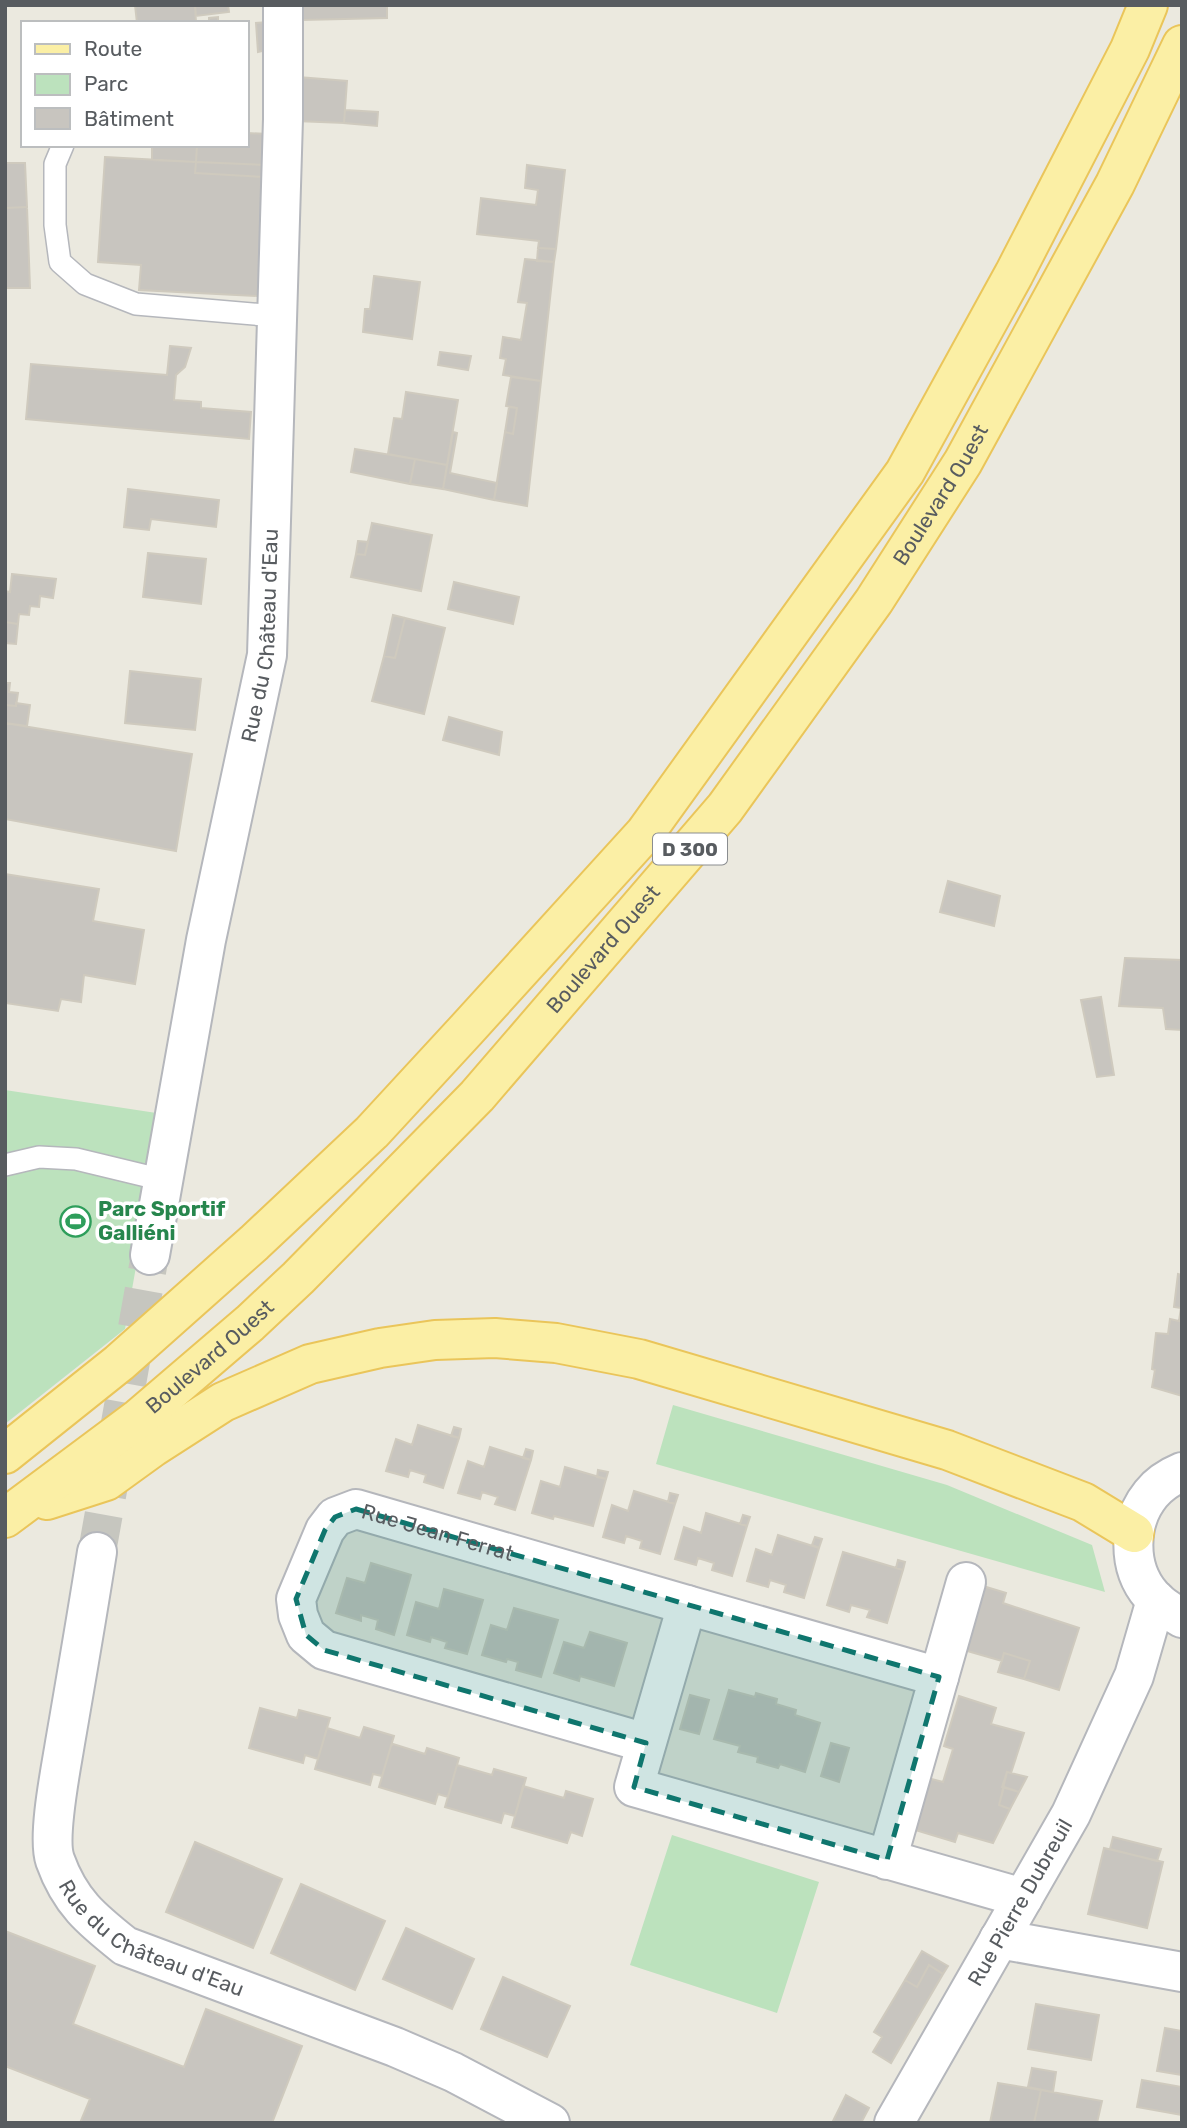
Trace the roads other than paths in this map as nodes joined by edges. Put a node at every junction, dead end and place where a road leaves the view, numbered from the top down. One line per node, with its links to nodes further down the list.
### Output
1 (283, 5): 5 (street, Rue du Château d'Eau)
2 (1148, 5): 9 (main road, Boulevard Ouest / D 300)
3 (1182, 45): 11 (main road, Boulevard Ouest / D 300)
4 (62, 147): 5 (lane)
5 (276, 316): 7 (street, Rue du Château d'Eau)
6 (5, 1165): 7 (lane)
7 (163, 1180): 8 (street, Rue du Château d'Eau)
8 (150, 1255)
9 (5, 1454)
10 (1182, 1472): 12 (street)
11 (12, 1513): 12 (main road)
12 (1134, 1533): 16 (street)
13 (97, 1552): 23 (street, Rue du Château d'Eau)
14 (966, 1582): 17 (street)
15 (687, 1605): 17 (street, Rue Jean Ferrat); 18 (street); 18 (street, Rue Jean Ferrat)
16 (1173, 1612): 20 (street, Rue Pierre Dubreuil)
17 (939, 1677): 19 (street)
18 (646, 1743): 19 (street)
19 (887, 1860): 20 (street)
20 (1023, 1898): 21 (street, Rue Pierre Dubreuil)
21 (999, 1939): 22 (street); 24 (street, Rue Pierre Dubreuil)
22 (1182, 1972)
23 (550, 2123)
24 (894, 2123)

